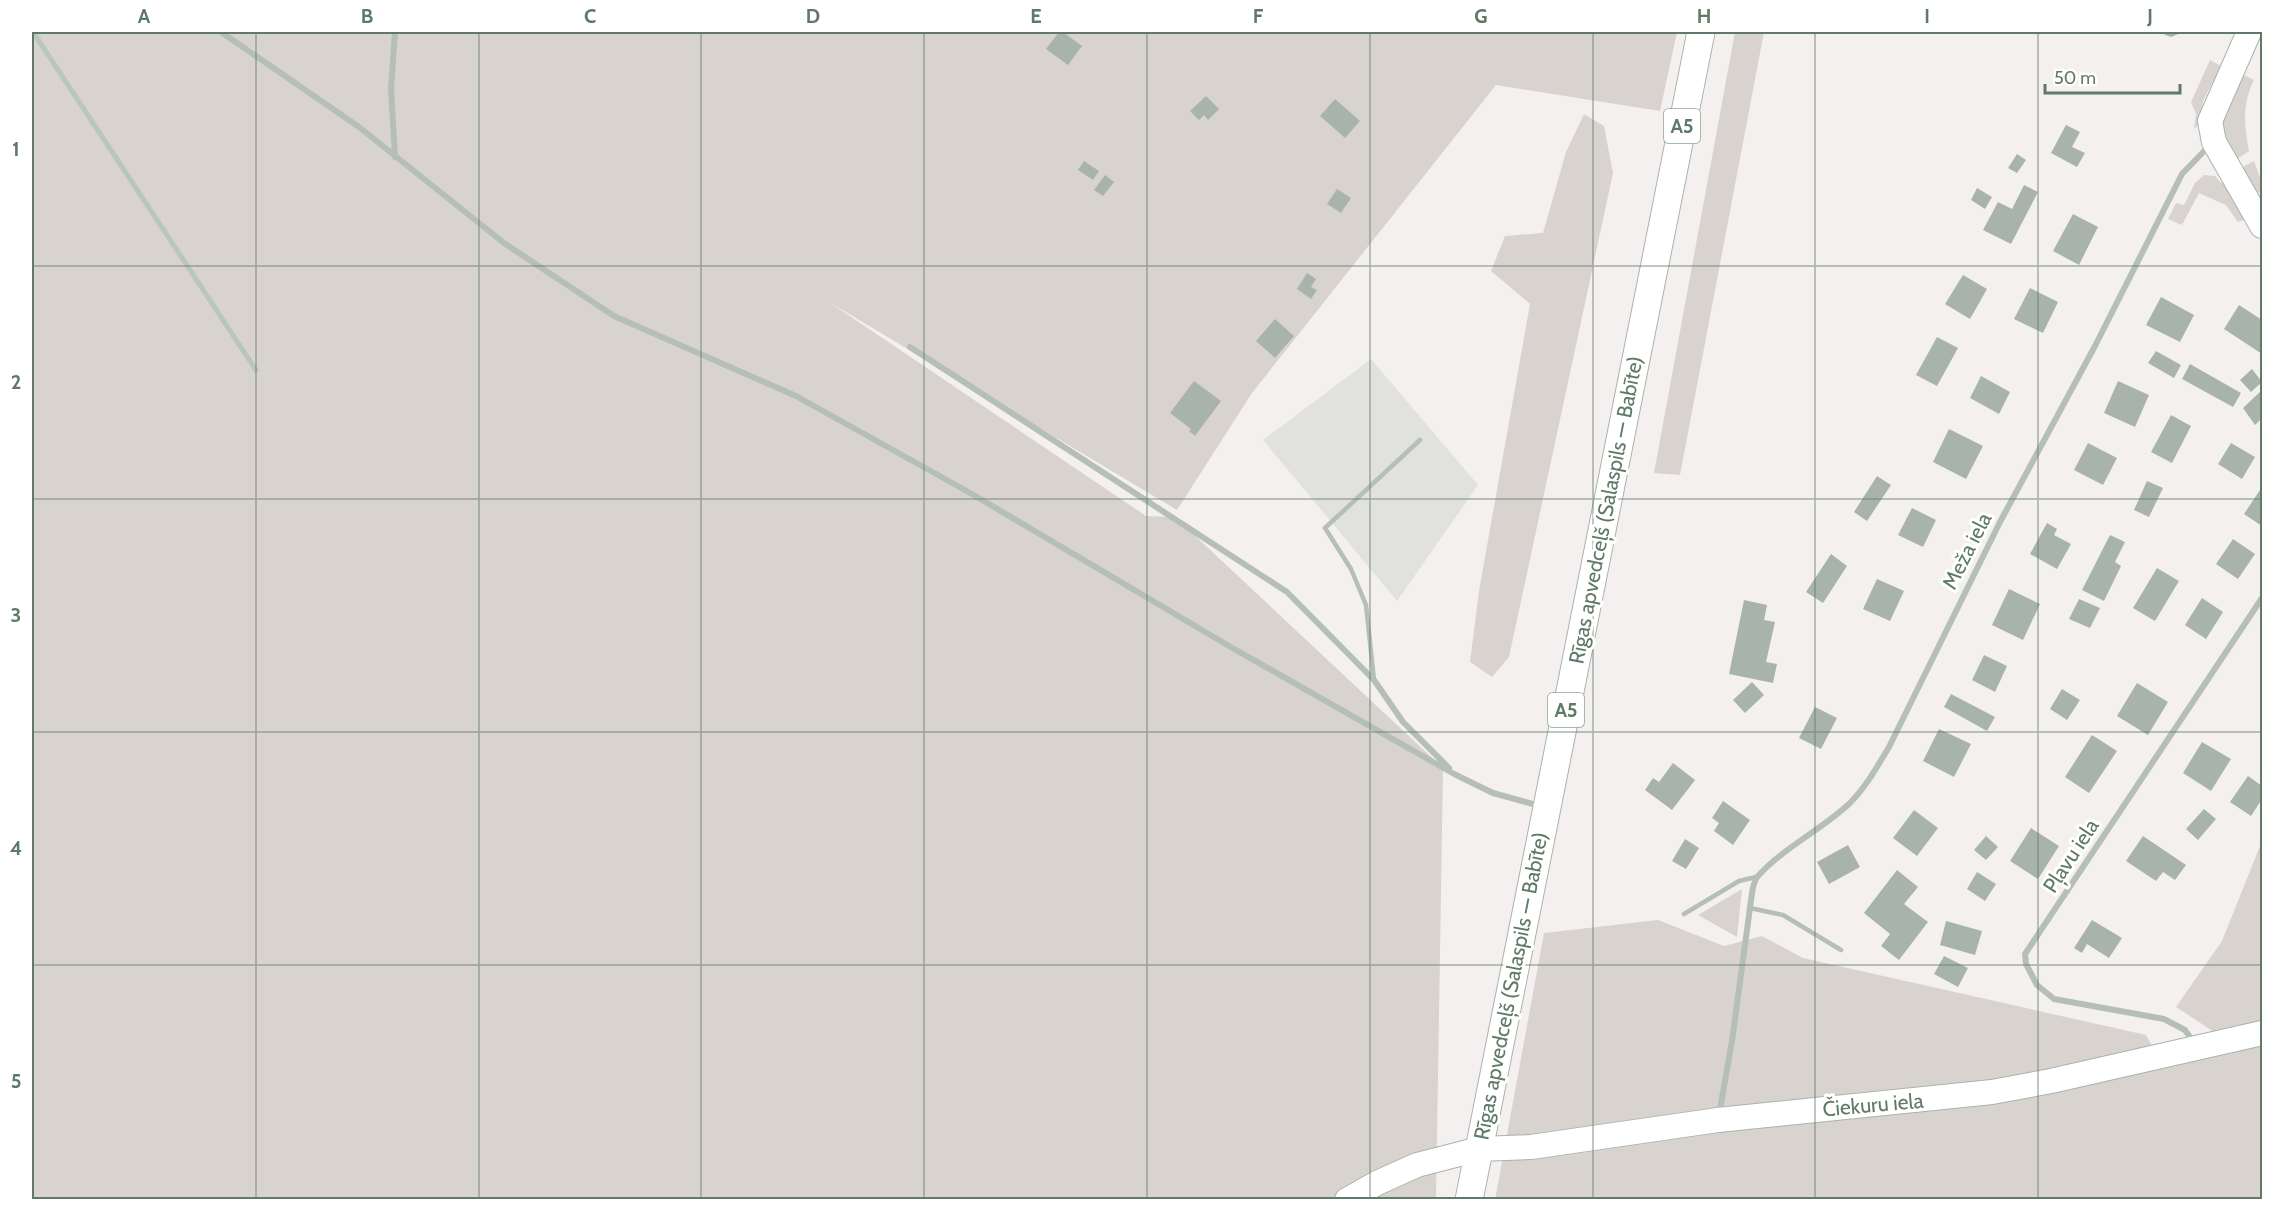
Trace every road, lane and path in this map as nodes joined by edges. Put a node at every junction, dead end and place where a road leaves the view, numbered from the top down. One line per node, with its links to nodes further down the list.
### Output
1 (221, 32): 6 (street)
2 (395, 32): 6 (street)
3 (1701, 32): 13 (highway, Rīgas apvedceļš (Salaspils — Babīte) / A5)
4 (2249, 32): 5 (main road)
5 (2214, 142): 7 (main road); 14 (street, Meža iela)
6 (395, 157): 12 (street)
7 (2259, 211)
8 (910, 348): 11 (street)
9 (1420, 440): 11 (lane)
10 (2262, 598): 19 (street, Pļavu iela)
11 (1374, 680): 12 (street)
12 (1456, 775): 13 (street)
13 (1546, 807): 21 (highway, Rīgas apvedceļš (Salaspils — Babīte) / A5)
14 (1756, 878): 15 (street); 16 (lane, Meža iela)
15 (1750, 908): 17 (lane); 20 (street)
16 (1684, 914)
17 (1841, 950)
18 (2262, 1033): 19 (main road, Čiekuru iela)
19 (2198, 1048): 20 (main road, Čiekuru iela)
20 (1718, 1120): 21 (main road, Čiekuru iela)
21 (1479, 1149): 22 (main road, Čiekuru iela); 23 (highway, Rīgas apvedceļš (Salaspils — Babīte) / A5)
22 (1347, 1200)
23 (1469, 1200)

